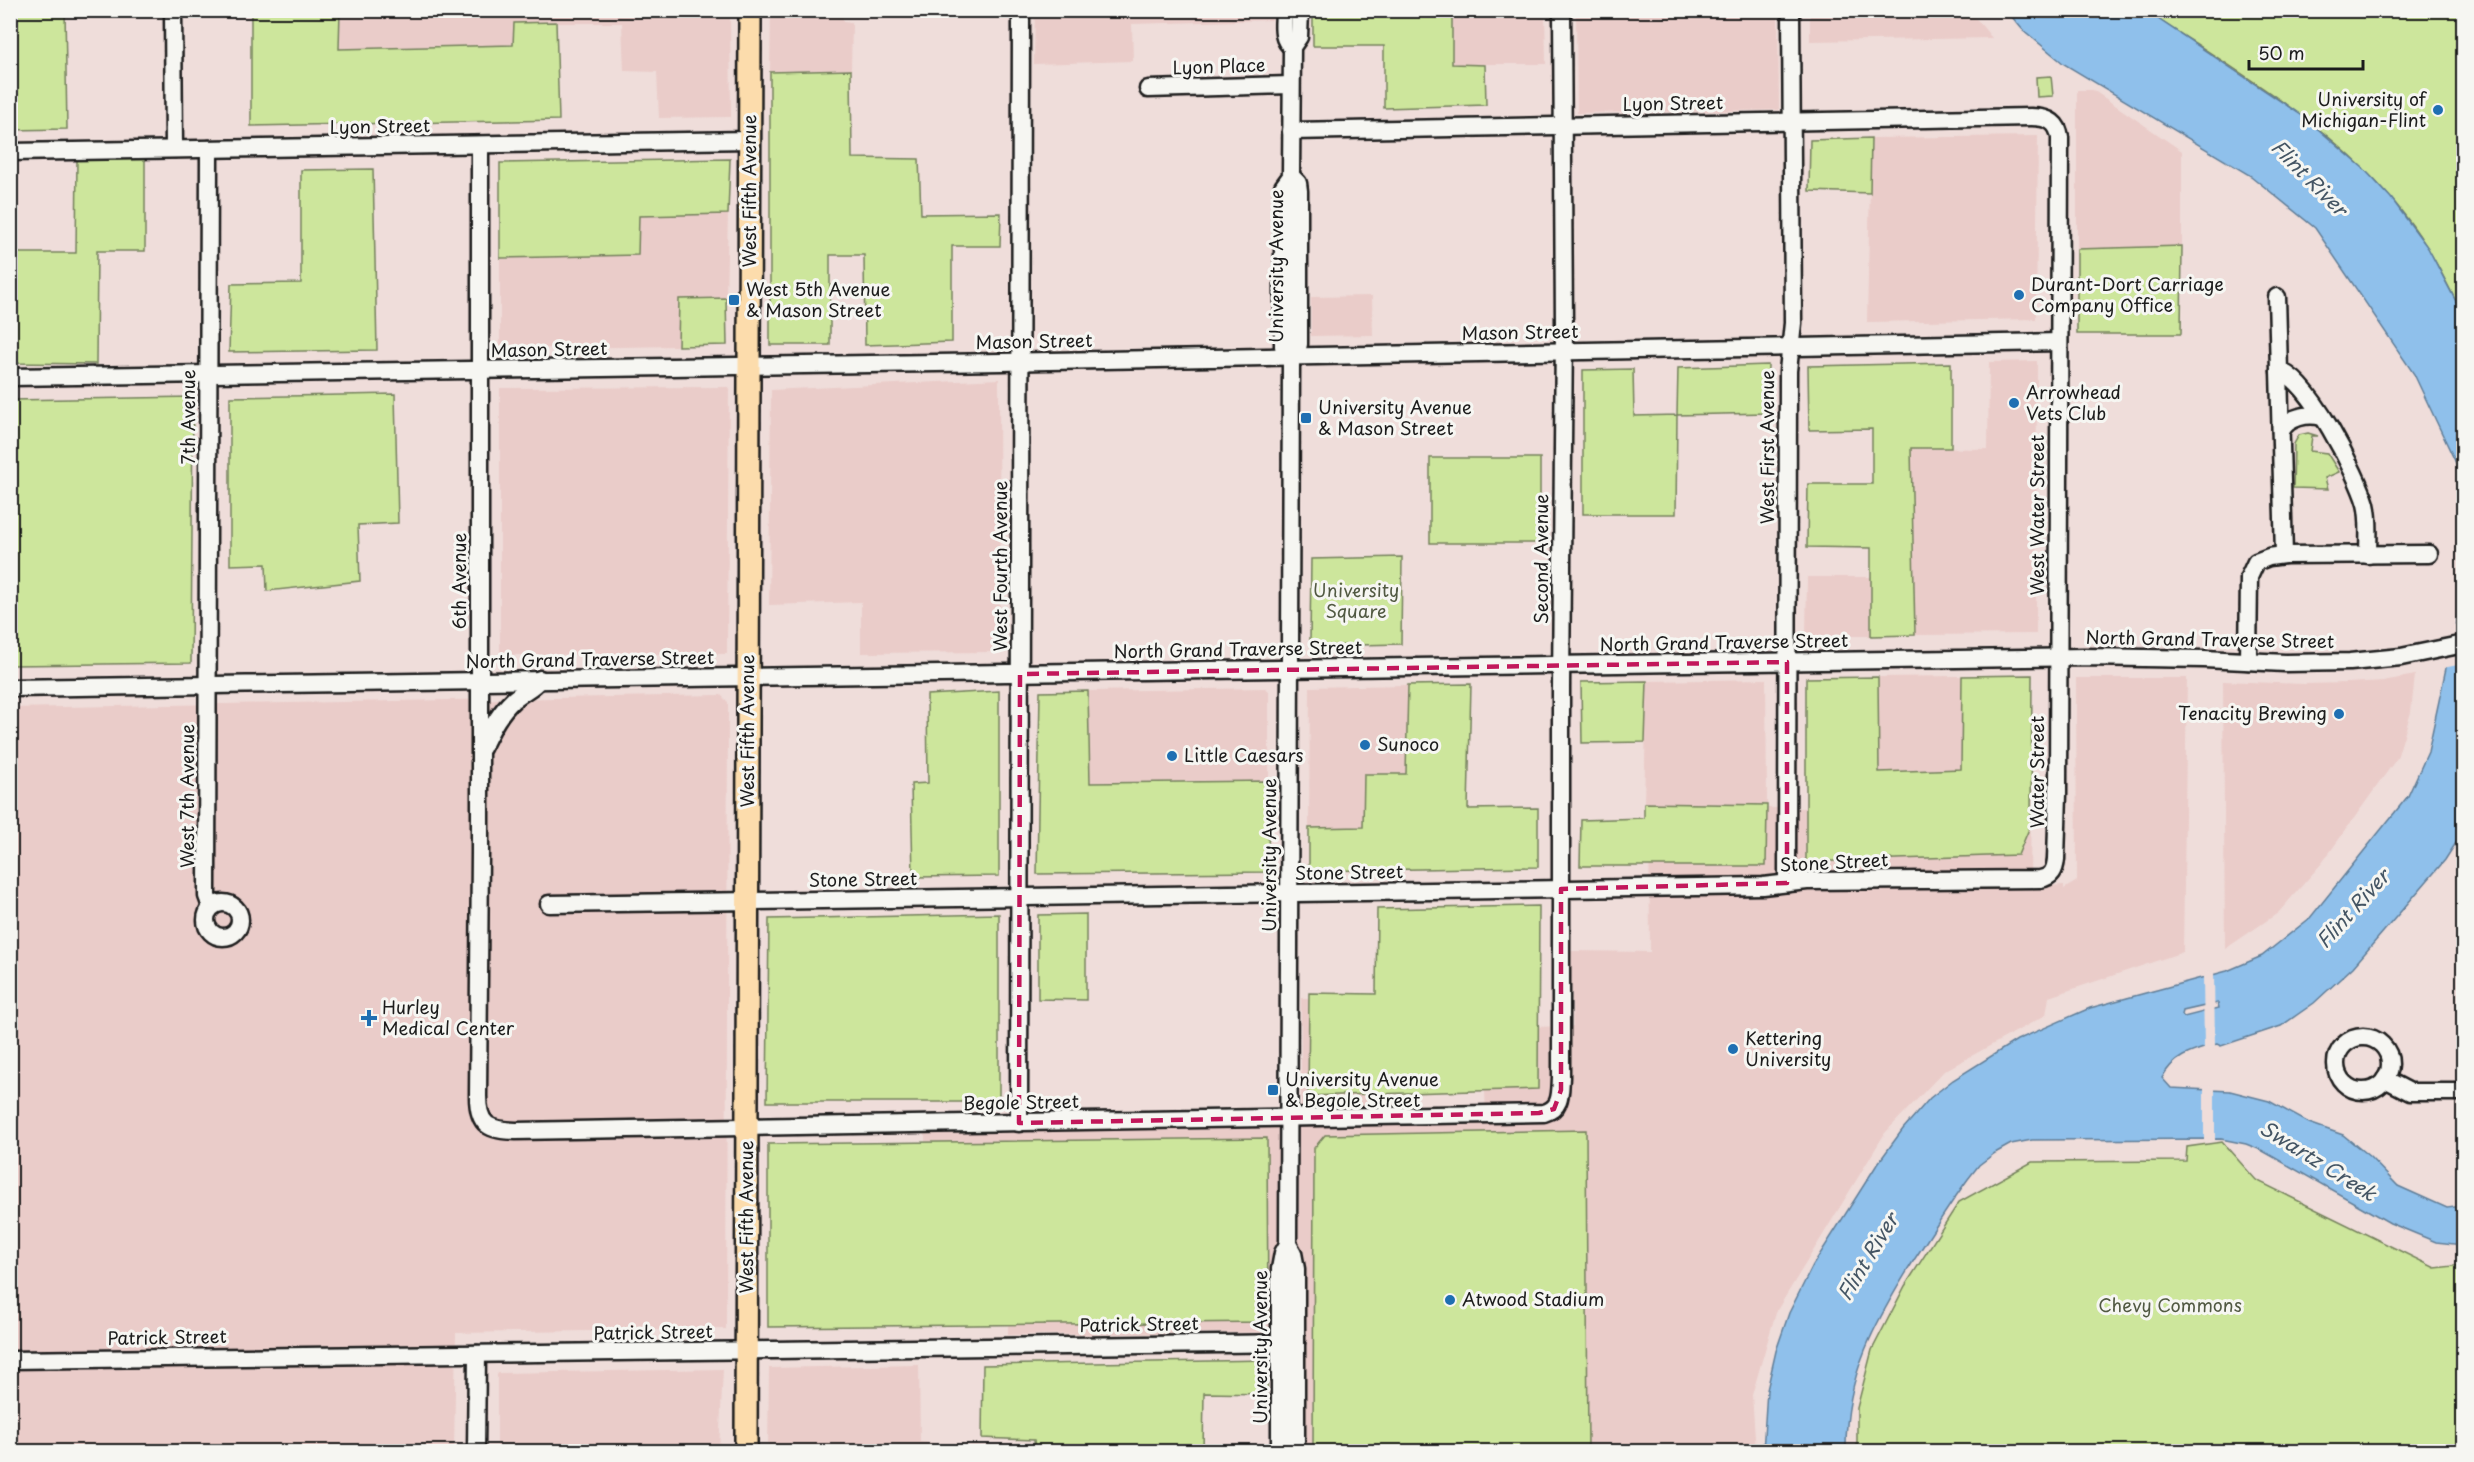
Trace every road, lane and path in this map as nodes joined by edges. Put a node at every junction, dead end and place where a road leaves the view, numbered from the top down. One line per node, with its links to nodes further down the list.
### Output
1 (172, 10): 17 (street)
2 (750, 10): 15 (main road, West Fifth Avenue)
3 (1021, 10): 25 (street, West Fourth Avenue)
4 (1284, 10): 8 (street, University Avenue)
5 (1300, 10): 8 (street, University Avenue)
6 (1562, 10): 13 (street, Second Avenue)
7 (1791, 10): 11 (street, West First Avenue)
8 (1292, 47): 9 (street, University Avenue)
9 (1291, 85): 10 (street, Lyon Place); 14 (street, University Avenue)
10 (1148, 89)
11 (1792, 121): 12 (street, Lyon Street); 13 (street, Lyon Street); 22 (street, West First Avenue)
12 (2054, 122): 21 (street, West Water Street)
13 (1562, 126): 14 (street, Lyon Street); 23 (street, Second Avenue)
14 (1291, 131): 24 (street, University Avenue)
15 (750, 140): 16 (street, Lyon Street); 26 (main road, West Fifth Avenue)
16 (480, 145): 18 (street, Lyon Street); 27 (street, 6th Avenue)
17 (174, 149): 18 (street, Lyon Street); 19 (street, Lyon Street)
18 (209, 149): 29 (street, 7th Avenue)
19 (10, 152)
20 (2277, 297): 28 (street)
21 (2059, 342): 22 (street, Mason Street); 37 (street, West Water Street)
22 (1790, 347): 23 (street, Mason Street); 39 (street, West First Avenue)
23 (1563, 352): 24 (street, Mason Street); 40 (street, Second Avenue)
24 (1291, 357): 25 (street, Mason Street); 41 (street, University Avenue)
25 (1021, 362): 26 (street, Mason Street); 42 (street, West Fourth Avenue)
26 (749, 366): 27 (street, Mason Street); 43 (main road, West Fifth Avenue)
27 (480, 371): 29 (street, Mason Street); 45 (street, 6th Avenue)
28 (2279, 371): 31 (street); 32 (street)
29 (209, 375): 30 (street, Mason Street); 46 (street, 7th Avenue)
30 (10, 377)
31 (2322, 417): 32 (street); 34 (street)
32 (2281, 431): 33 (street)
33 (2284, 555): 34 (street); 38 (street)
34 (2368, 555): 35 (street)
35 (2429, 555)
36 (2463, 644): 38 (street, North Grand Traverse Street)
37 (2058, 657): 38 (street, North Grand Traverse Street); 39 (street, North Grand Traverse Street); 49 (street, Water Street)
38 (2248, 661)
39 (1787, 662): 40 (street, North Grand Traverse Street); 50 (street, West First Avenue)
40 (1561, 664): 41 (street, North Grand Traverse Street); 51 (street, Second Avenue)
41 (1289, 669): 42 (street, North Grand Traverse Street); 52 (street, University Avenue)
42 (1020, 674): 43 (street, North Grand Traverse Street); 53 (street, West Fourth Avenue)
43 (748, 676): 44 (street, North Grand Traverse Street); 54 (main road, West Fifth Avenue)
44 (540, 679): 45 (street, North Grand Traverse Street); 48 (street)
45 (480, 681): 46 (street, North Grand Traverse Street); 48 (street, 6th Avenue)
46 (208, 685): 47 (street, North Grand Traverse Street); 56 (street, West 7th Avenue)
47 (10, 688)
48 (480, 752): 62 (street, 6th Avenue)
49 (2040, 879): 50 (street, Stone Street)
50 (1787, 883): 51 (street, Stone Street)
51 (1561, 889): 52 (street, Stone Street); 59 (street, Second Avenue)
52 (1289, 893): 53 (street, Stone Street); 60 (street, University Avenue)
53 (1019, 897): 54 (street, Stone Street); 61 (street, West Fourth Avenue)
54 (748, 901): 55 (street, Stone Street); 63 (main road, West Fifth Avenue)
55 (549, 904)
56 (211, 907)
57 (2385, 1079): 58 (street)
58 (2463, 1092)
59 (1557, 1106): 60 (street, Begole Street)
60 (1288, 1118): 61 (street, Begole Street); 64 (street, University Avenue)
61 (1019, 1123): 63 (street, Begole Street)
62 (485, 1124): 63 (street, Begole Street)
63 (747, 1128): 65 (main road, West Fifth Avenue)
64 (1288, 1343): 65 (street, Patrick Street); 70 (street, University Avenue); 71 (street, University Avenue)
65 (747, 1350): 66 (street, Patrick Street); 69 (main road, West Fifth Avenue)
66 (477, 1354): 67 (street, Patrick Street); 68 (street)
67 (10, 1360)
68 (476, 1452)
69 (746, 1452)
70 (1280, 1452)
71 (1296, 1452)

